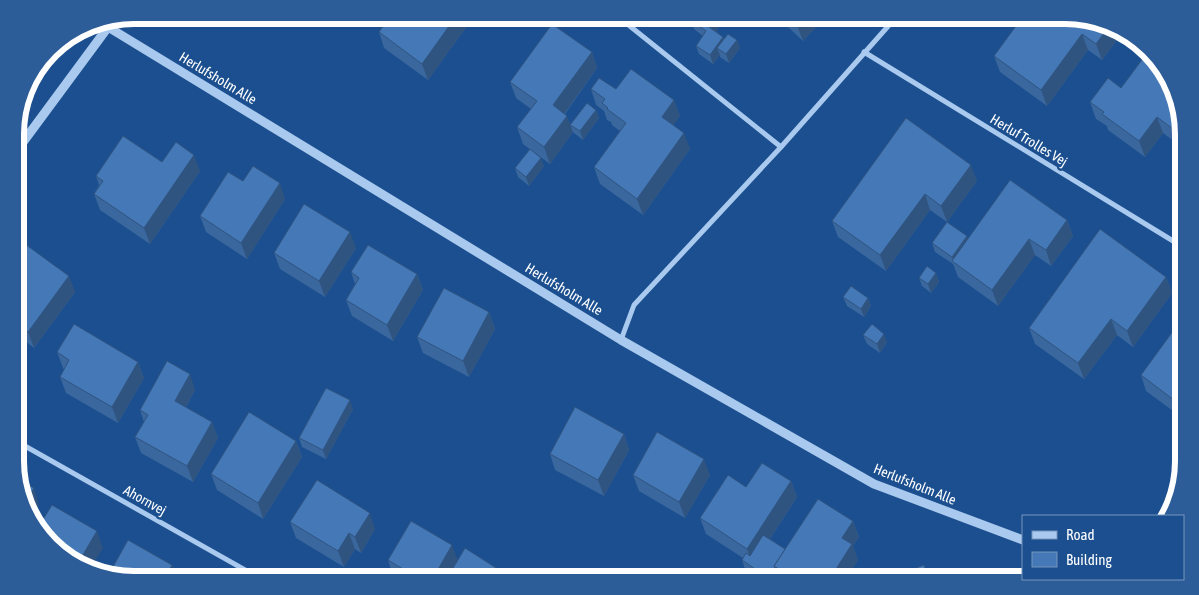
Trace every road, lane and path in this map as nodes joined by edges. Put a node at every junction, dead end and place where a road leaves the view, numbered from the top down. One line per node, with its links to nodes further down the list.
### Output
1 (627, 24): 6 (street)
2 (890, 24): 4 (street)
3 (108, 27): 5 (street); 8 (street, Herlufsholm Alle)
4 (864, 52): 6 (street); 7 (street, Herluf Trolles Vej)
5 (24, 141)
6 (781, 146): 8 (street)
7 (1175, 242)
8 (621, 340): 10 (street, Herlufsholm Alle)
9 (24, 445): 11 (street, Ahornvej)
10 (1022, 540)
11 (247, 571)

